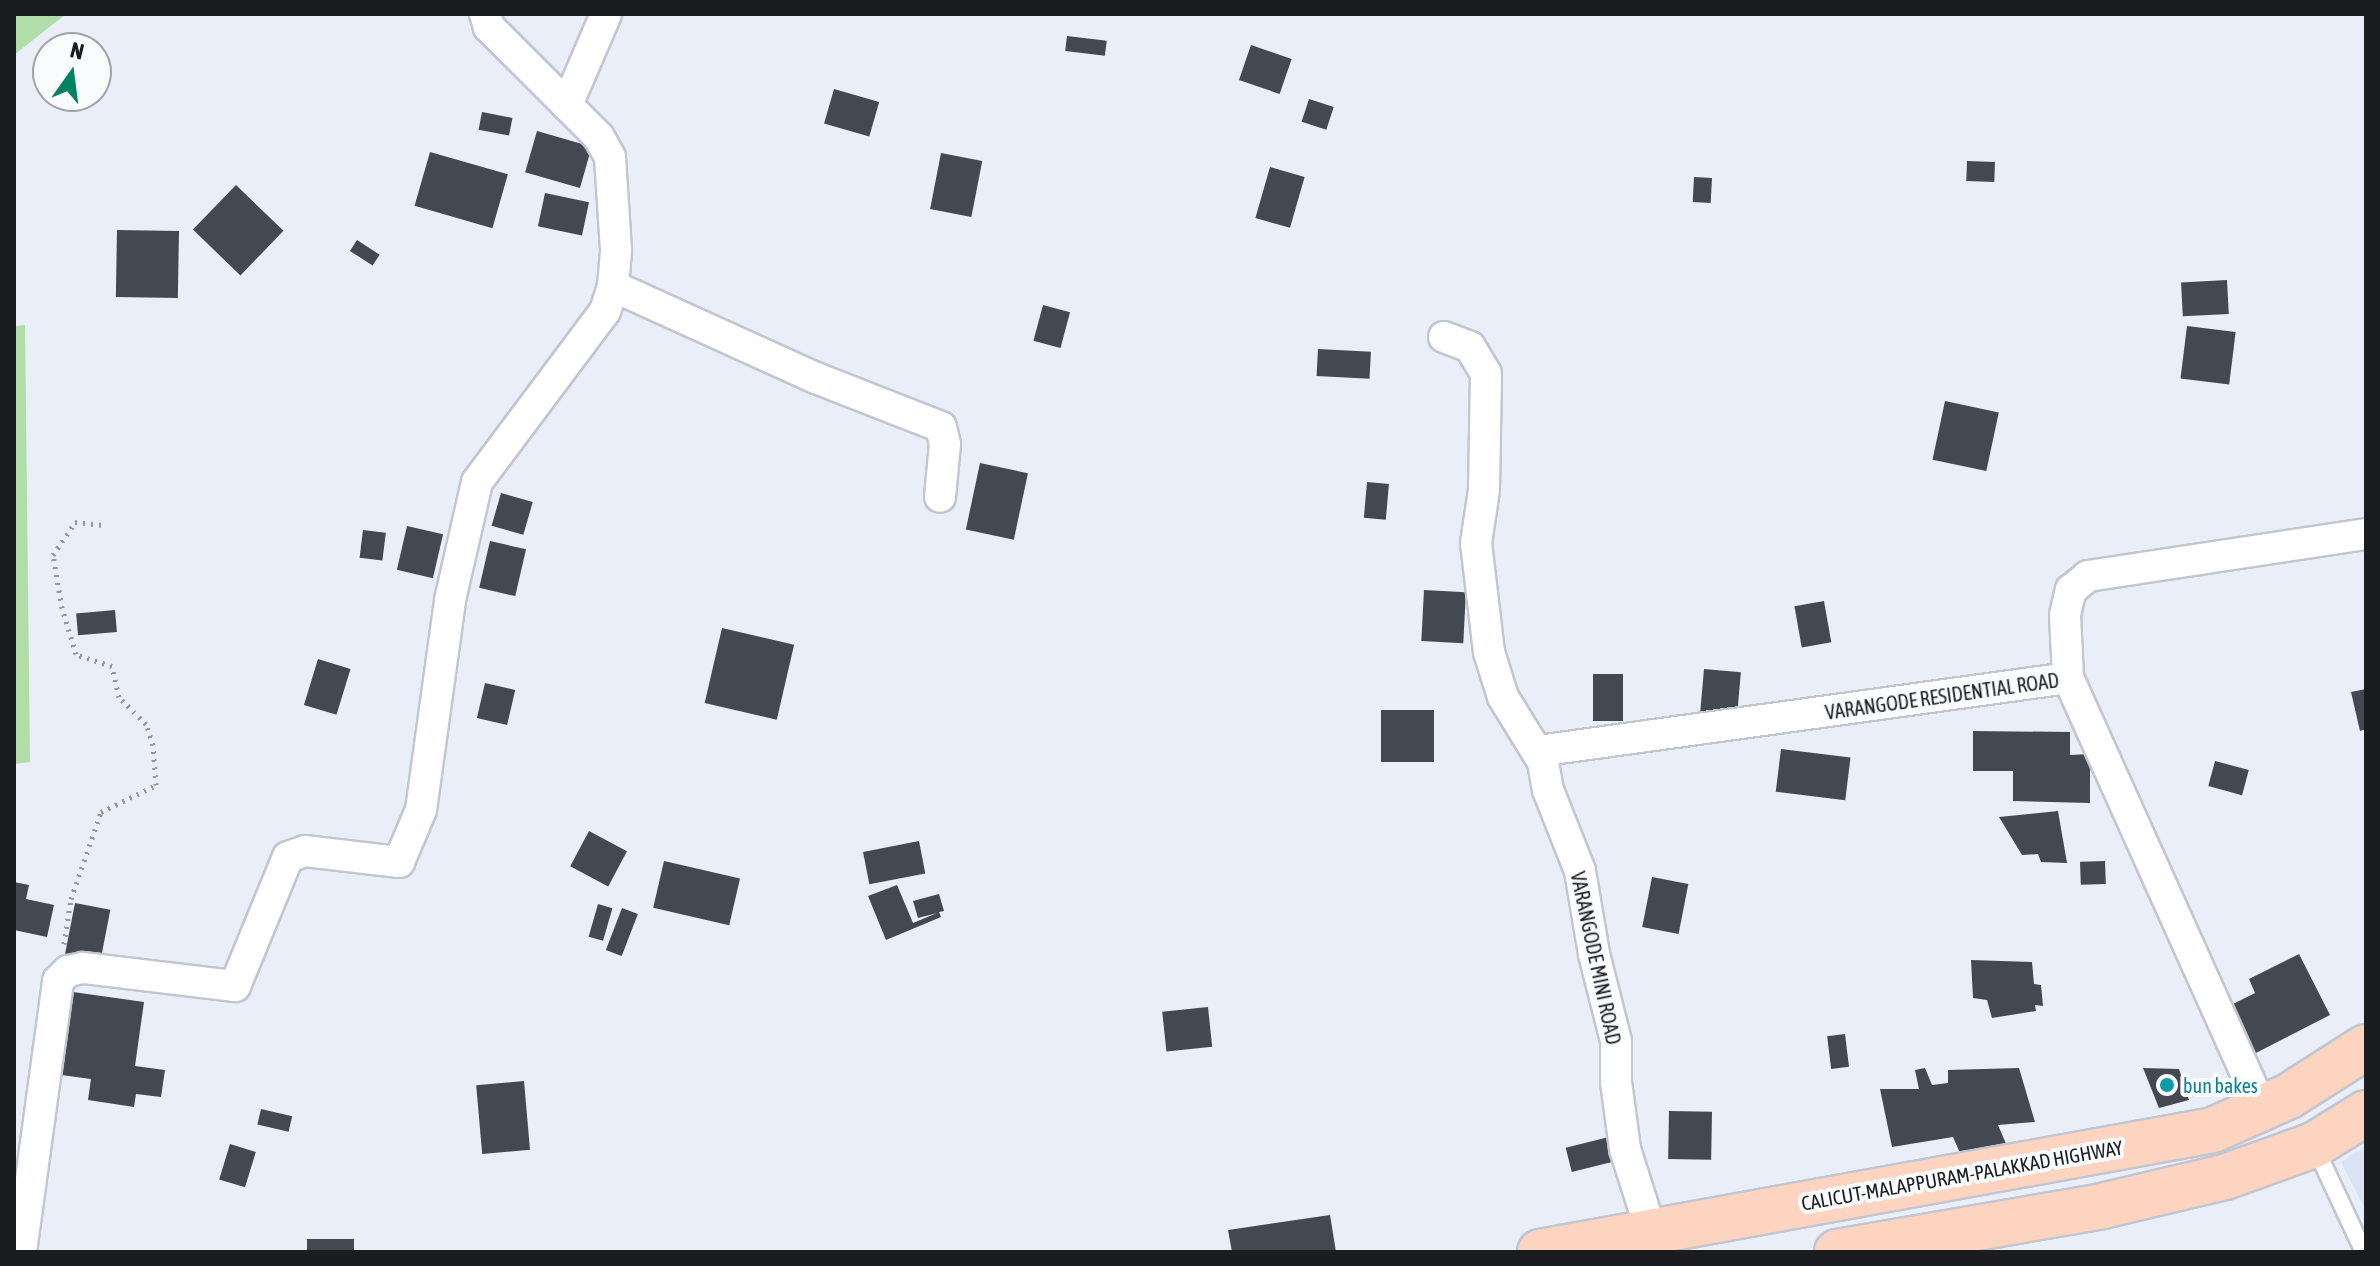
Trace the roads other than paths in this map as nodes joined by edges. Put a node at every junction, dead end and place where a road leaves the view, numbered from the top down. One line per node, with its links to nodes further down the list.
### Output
1 (485, 14): 3 (street)
2 (606, 14): 3 (street)
3 (567, 105): 4 (street)
4 (613, 286): 6 (street); 15 (street)
5 (1444, 337): 9 (street, VARANGODE MINI ROAD)
6 (940, 497)
7 (2366, 534): 8 (street)
8 (2068, 678): 9 (street, VARANGODE RESIDENTIAL ROAD); 11 (street, VARANGODE RESIDENTIAL ROAD)
9 (1538, 751): 14 (street, VARANGODE MINI ROAD)
10 (2366, 1047): 11 (highway, CALICUT-MALAPPURAM-PALAKKAD HIGHWAY)
11 (2262, 1109): 14 (highway, CALICUT-MALAPPURAM-PALAKKAD HIGHWAY)
12 (2366, 1113): 13 (highway)
13 (2314, 1145): 17 (highway); 18 (lane)
14 (1651, 1231): 16 (highway, CALICUT-MALAPPURAM-PALAKKAD HIGHWAY)
15 (21, 1252)
16 (1540, 1252)
17 (1837, 1252)
18 (2364, 1252)

